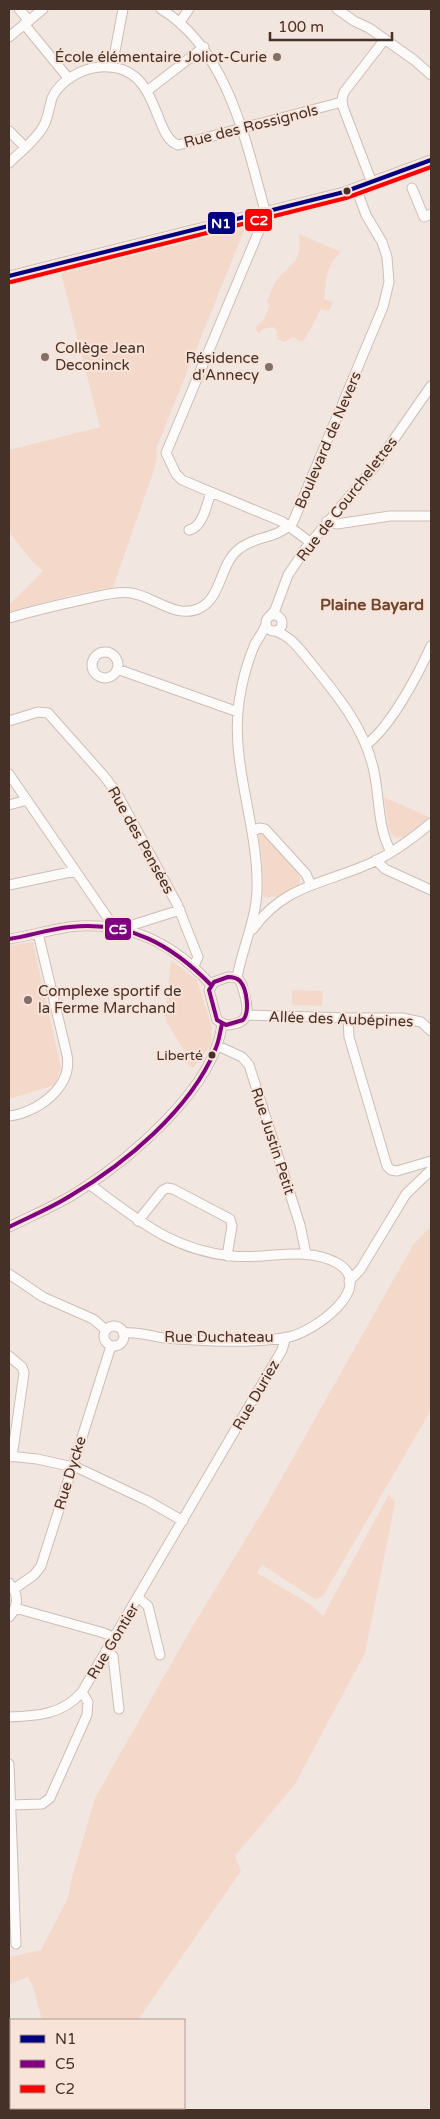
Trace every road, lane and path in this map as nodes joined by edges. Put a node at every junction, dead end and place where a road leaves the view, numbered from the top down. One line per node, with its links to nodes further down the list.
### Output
1 (19, 9): 7 (street)
2 (43, 9): 7 (street)
3 (123, 9): 12 (street)
4 (161, 9): 8 (street)
5 (189, 9): 8 (street)
6 (337, 9): 10 (street)
7 (26, 22): 9 (street); 14 (street)
8 (180, 22): 11 (street)
9 (9, 37)
10 (384, 39): 13 (street); 16 (street)
11 (204, 47): 15 (street); 17 (street)
12 (112, 67): 14 (street); 15 (street, Rue des Rossignols)
13 (431, 75)
14 (69, 79): 19 (street)
15 (147, 91): 17 (street, Rue des Rossignols)
16 (342, 102): 17 (street, Rue des Rossignols); 22 (street)
17 (242, 129): 25 (street)
18 (9, 131): 19 (street)
19 (25, 147): 21 (street)
20 (431, 160): 22 (street)
21 (9, 163)
22 (372, 183): 23 (street)
23 (356, 188): 25 (street); 32 (street, Boulevard de Nevers)
24 (412, 188): 26 (street)
25 (262, 212): 27 (street); 29 (street)
26 (431, 214)
27 (9, 276)
28 (431, 386): 31 (street, Rue de Courchelettes)
29 (211, 492): 32 (street); 33 (street)
30 (431, 516): 31 (street)
31 (327, 521): 34 (street, Rue de Courchelettes)
32 (290, 525): 34 (street); 36 (street, Boulevard de Nevers)
33 (189, 530)
34 (310, 542): 35 (street, Rue de Courchelettes)
35 (272, 615): 37 (street); 38 (street)
36 (9, 618)
37 (282, 619): 39 (street); 41 (street)
38 (266, 624): 39 (street); 43 (street)
39 (275, 631): 41 (street)
40 (431, 646): 45 (street)
41 (298, 647): 45 (street)
42 (117, 669): 43 (street)
43 (238, 712): 50 (street)
44 (9, 721): 57 (street, Rue des Pensées)
45 (366, 745): 51 (street)
46 (9, 774): 47 (street)
47 (27, 800): 48 (street); 53 (street)
48 (9, 805)
49 (431, 823): 51 (street)
50 (252, 832): 55 (street); 61 (street)
51 (391, 852): 52 (street)
52 (376, 860): 55 (street); 56 (street)
53 (76, 871): 54 (street); 58 (street)
54 (9, 885)
55 (311, 885): 61 (street)
56 (431, 890)
57 (180, 910): 58 (street, Rue des Pensées); 62 (street, Rue des Pensées)
58 (118, 928): 59 (street); 62 (street)
59 (38, 933): 60 (street); 71 (street)
60 (9, 939)
61 (246, 940): 63 (street)
62 (194, 966): 64 (street)
63 (236, 978): 64 (street); 65 (street)
64 (211, 985): 68 (street)
65 (247, 1015): 66 (street, Allée des Aubépines); 68 (street)
66 (348, 1018): 67 (street, Allée des Aubépines); 72 (street)
67 (428, 1021): 69 (street, Allée des Aubépines)
68 (222, 1024): 70 (street)
69 (431, 1031)
70 (218, 1046): 74 (street); 77 (street, Rue Justin Petit)
71 (9, 1116)
72 (431, 1161)
73 (431, 1170): 80 (street)
74 (89, 1184): 75 (street); 76 (street)
75 (138, 1221): 78 (street); 78 (street)
76 (9, 1228)
77 (306, 1254): 78 (street); 80 (street)
78 (227, 1256)
79 (9, 1274): 81 (street)
80 (349, 1281): 83 (street)
81 (106, 1330): 82 (street); 84 (street)
82 (123, 1333): 83 (street, Rue Duchateau); 84 (street, Rue Dycke)
83 (286, 1337): 88 (street, Rue Duriez)
84 (110, 1346): 87 (street, Rue Dycke)
85 (9, 1356): 86 (street)
86 (11, 1456): 87 (street)
87 (72, 1466): 88 (street); 89 (street, Rue Dycke)
88 (183, 1521): 90 (street, Rue Gontier)
89 (11, 1586): 91 (street)
90 (138, 1598): 93 (street, Rue Gontier); 95 (street)
91 (15, 1608): 92 (street); 93 (street)
92 (9, 1617)
93 (115, 1638): 94 (street, Rue Gontier)
94 (107, 1651): 96 (street, Rue Gontier); 97 (street)
95 (160, 1655)
96 (82, 1692): 98 (street, Rue Gontier); 100 (street)
97 (119, 1709)
98 (9, 1717)
99 (9, 1764): 100 (street)
100 (11, 1804): 101 (street)
101 (16, 1944)

